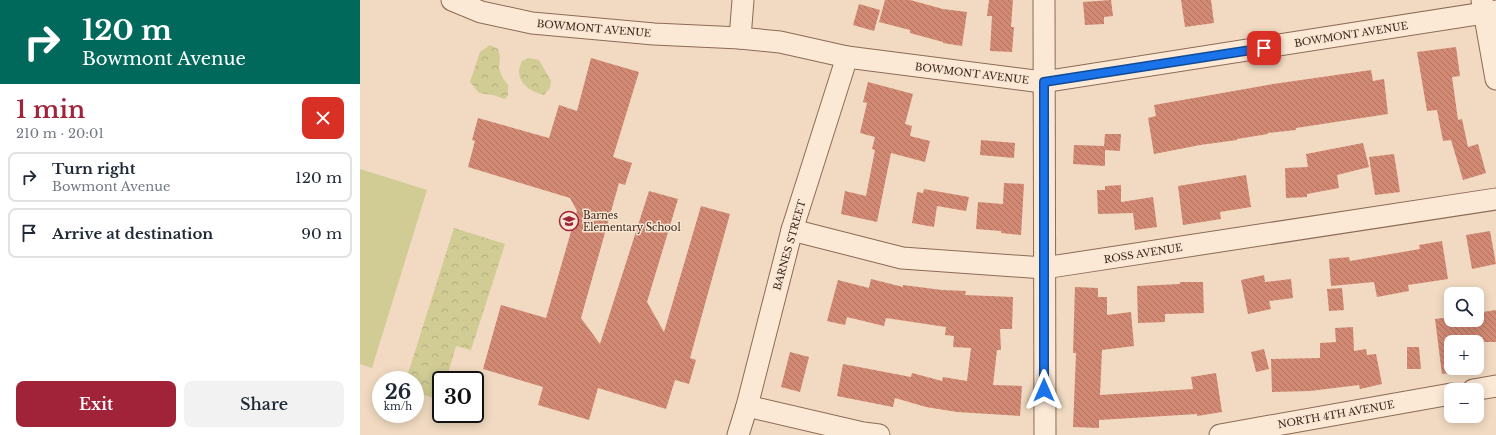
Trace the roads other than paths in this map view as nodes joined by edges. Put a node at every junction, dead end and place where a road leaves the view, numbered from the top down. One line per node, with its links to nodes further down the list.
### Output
1 (452, 0): 5 (street, BOWMONT AVENUE)
2 (743, 0): 5 (street)
3 (1044, 0): 8 (street)
4 (1487, 8): 7 (street); 8 (street, BOWMONT AVENUE)
5 (740, 38): 6 (street, BOWMONT AVENUE)
6 (847, 57): 8 (street, BOWMONT AVENUE); 10 (street, BARNES STREET)
7 (1496, 79)
8 (1044, 82): 11 (street)
9 (1496, 199): 11 (street, ROSS AVENUE)
10 (792, 230): 11 (street, ROSS AVENUE); 15 (street, BARNES STREET)
11 (1044, 268): 18 (street)
12 (1496, 386): 13 (street)
13 (1484, 388)
14 (1444, 395): 19 (street, NORTH 4TH AVENUE)
15 (747, 406): 16 (street, BARNES STREET); 17 (street)
16 (738, 435)
17 (879, 435)
18 (1045, 435)
19 (1220, 435)

